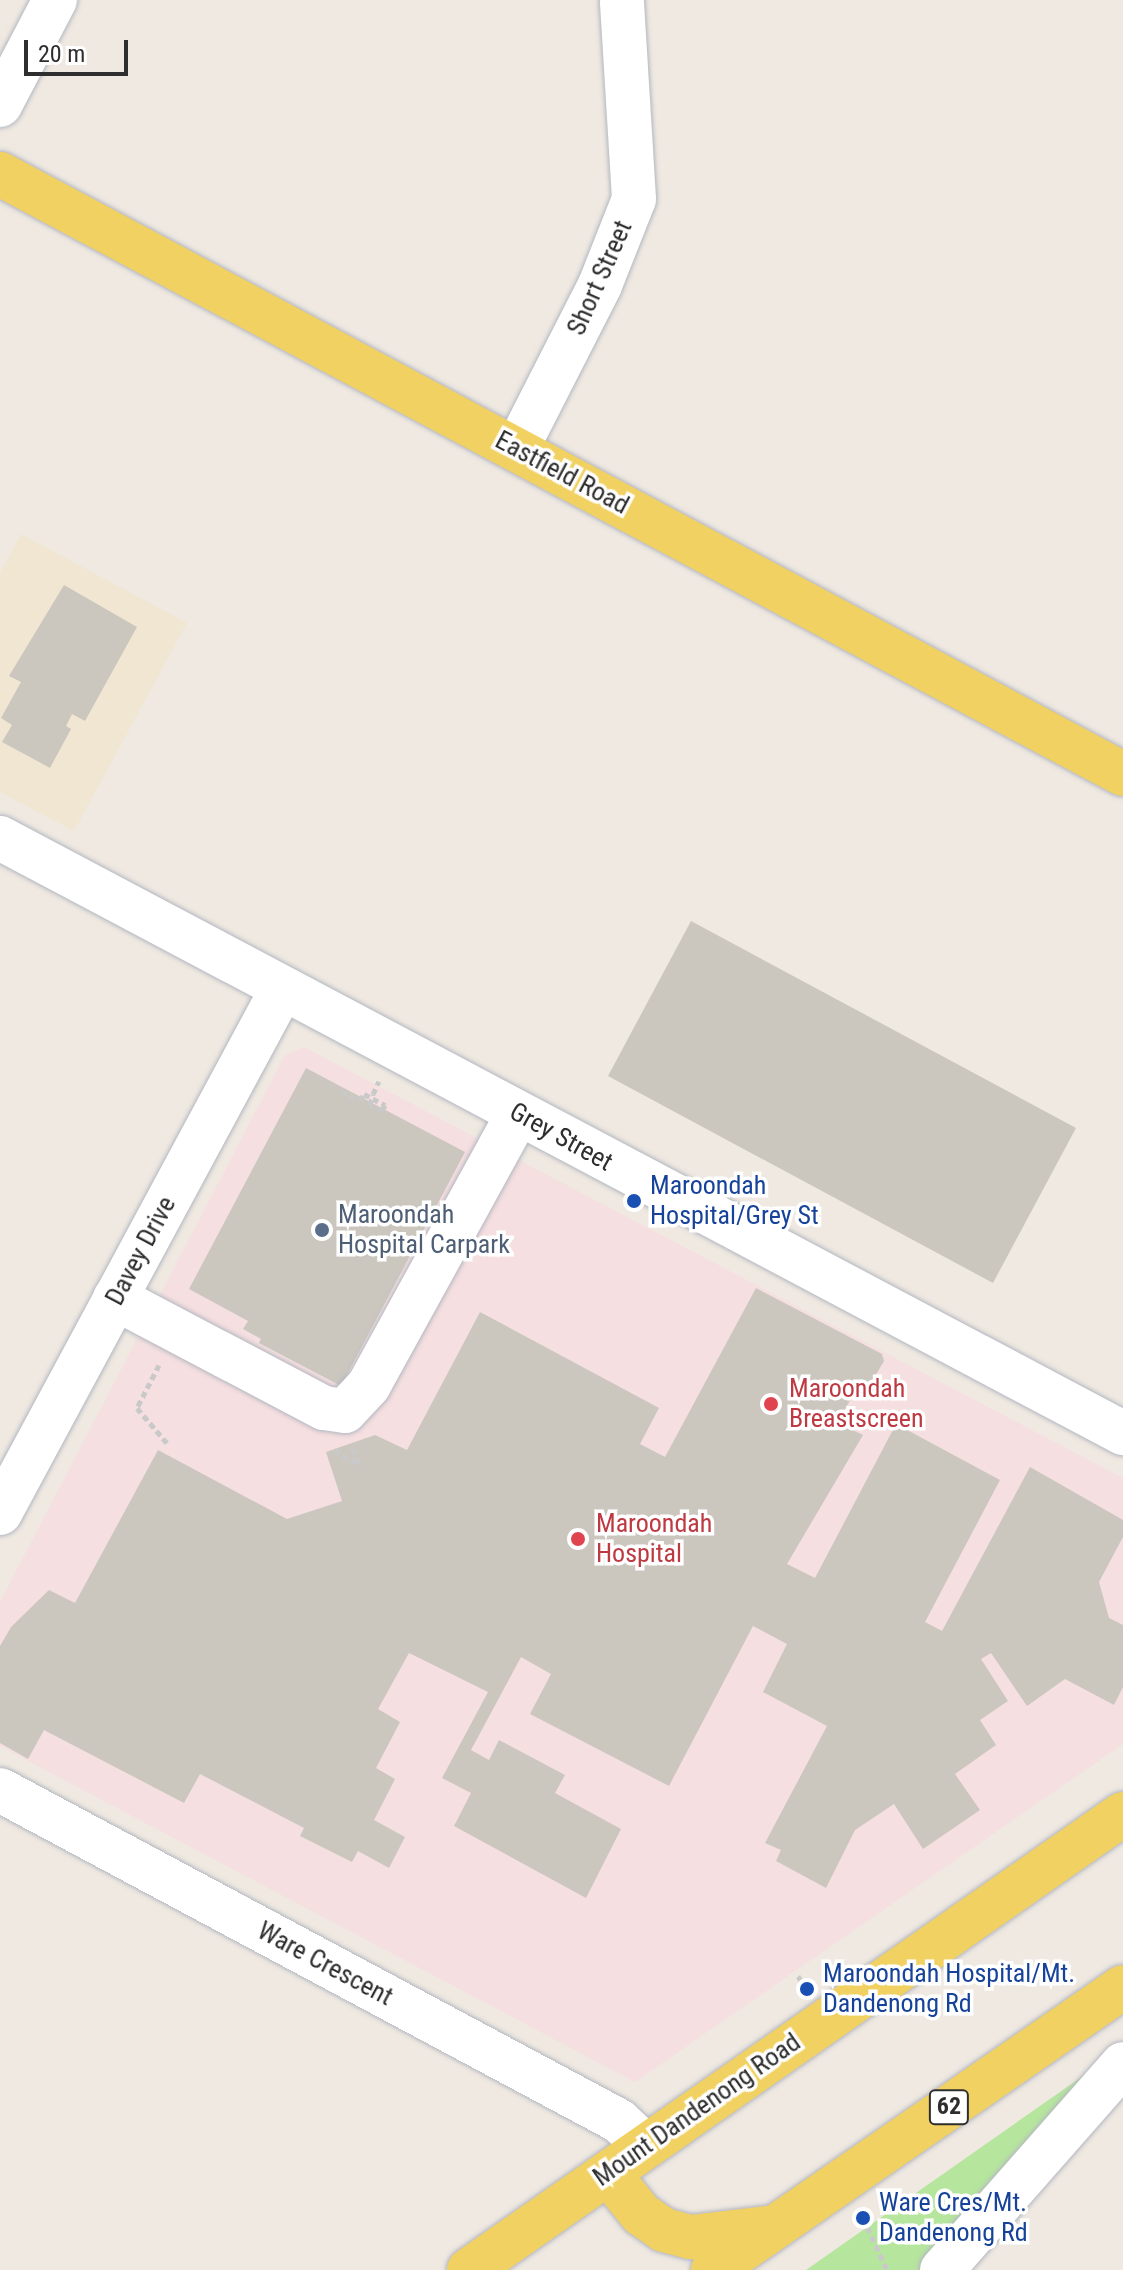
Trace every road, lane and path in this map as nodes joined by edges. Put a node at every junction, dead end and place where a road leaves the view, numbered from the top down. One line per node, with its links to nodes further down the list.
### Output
1 (55, 0): 3 (street)
2 (622, 0): 5 (street, Short Street)
3 (0, 105)
4 (0, 174): 5 (main road, Eastfield Road)
5 (517, 448): 6 (main road, Eastfield Road)
6 (1123, 774)
7 (0, 838): 8 (street, Grey Street)
8 (282, 989): 11 (street, Grey Street); 12 (street, Davey Drive)
9 (379, 1081): 10 (path)
10 (341, 1091)
11 (518, 1114): 12 (street); 14 (street, Grey Street)
12 (115, 1298): 16 (street, Davey Drive)
13 (157, 1369): 15 (path)
14 (1123, 1433)
15 (167, 1443)
16 (0, 1513)
17 (0, 1790): 23 (street, Ware Crescent)
18 (1123, 1814): 23 (main road, Mount Dandenong Road)
19 (798, 1976): 21 (path)
20 (1123, 1987): 26 (main road, 62)
21 (807, 1989)
22 (1118, 2069): 30 (street)
23 (645, 2145): 24 (main road, Mount Dandenong Road)
24 (608, 2173): 26 (main road); 27 (main road, Mount Dandenong Road)
25 (863, 2218): 29 (path)
26 (774, 2227): 28 (main road, 62)
27 (469, 2270)
28 (713, 2270)
29 (887, 2270)
30 (942, 2270)

